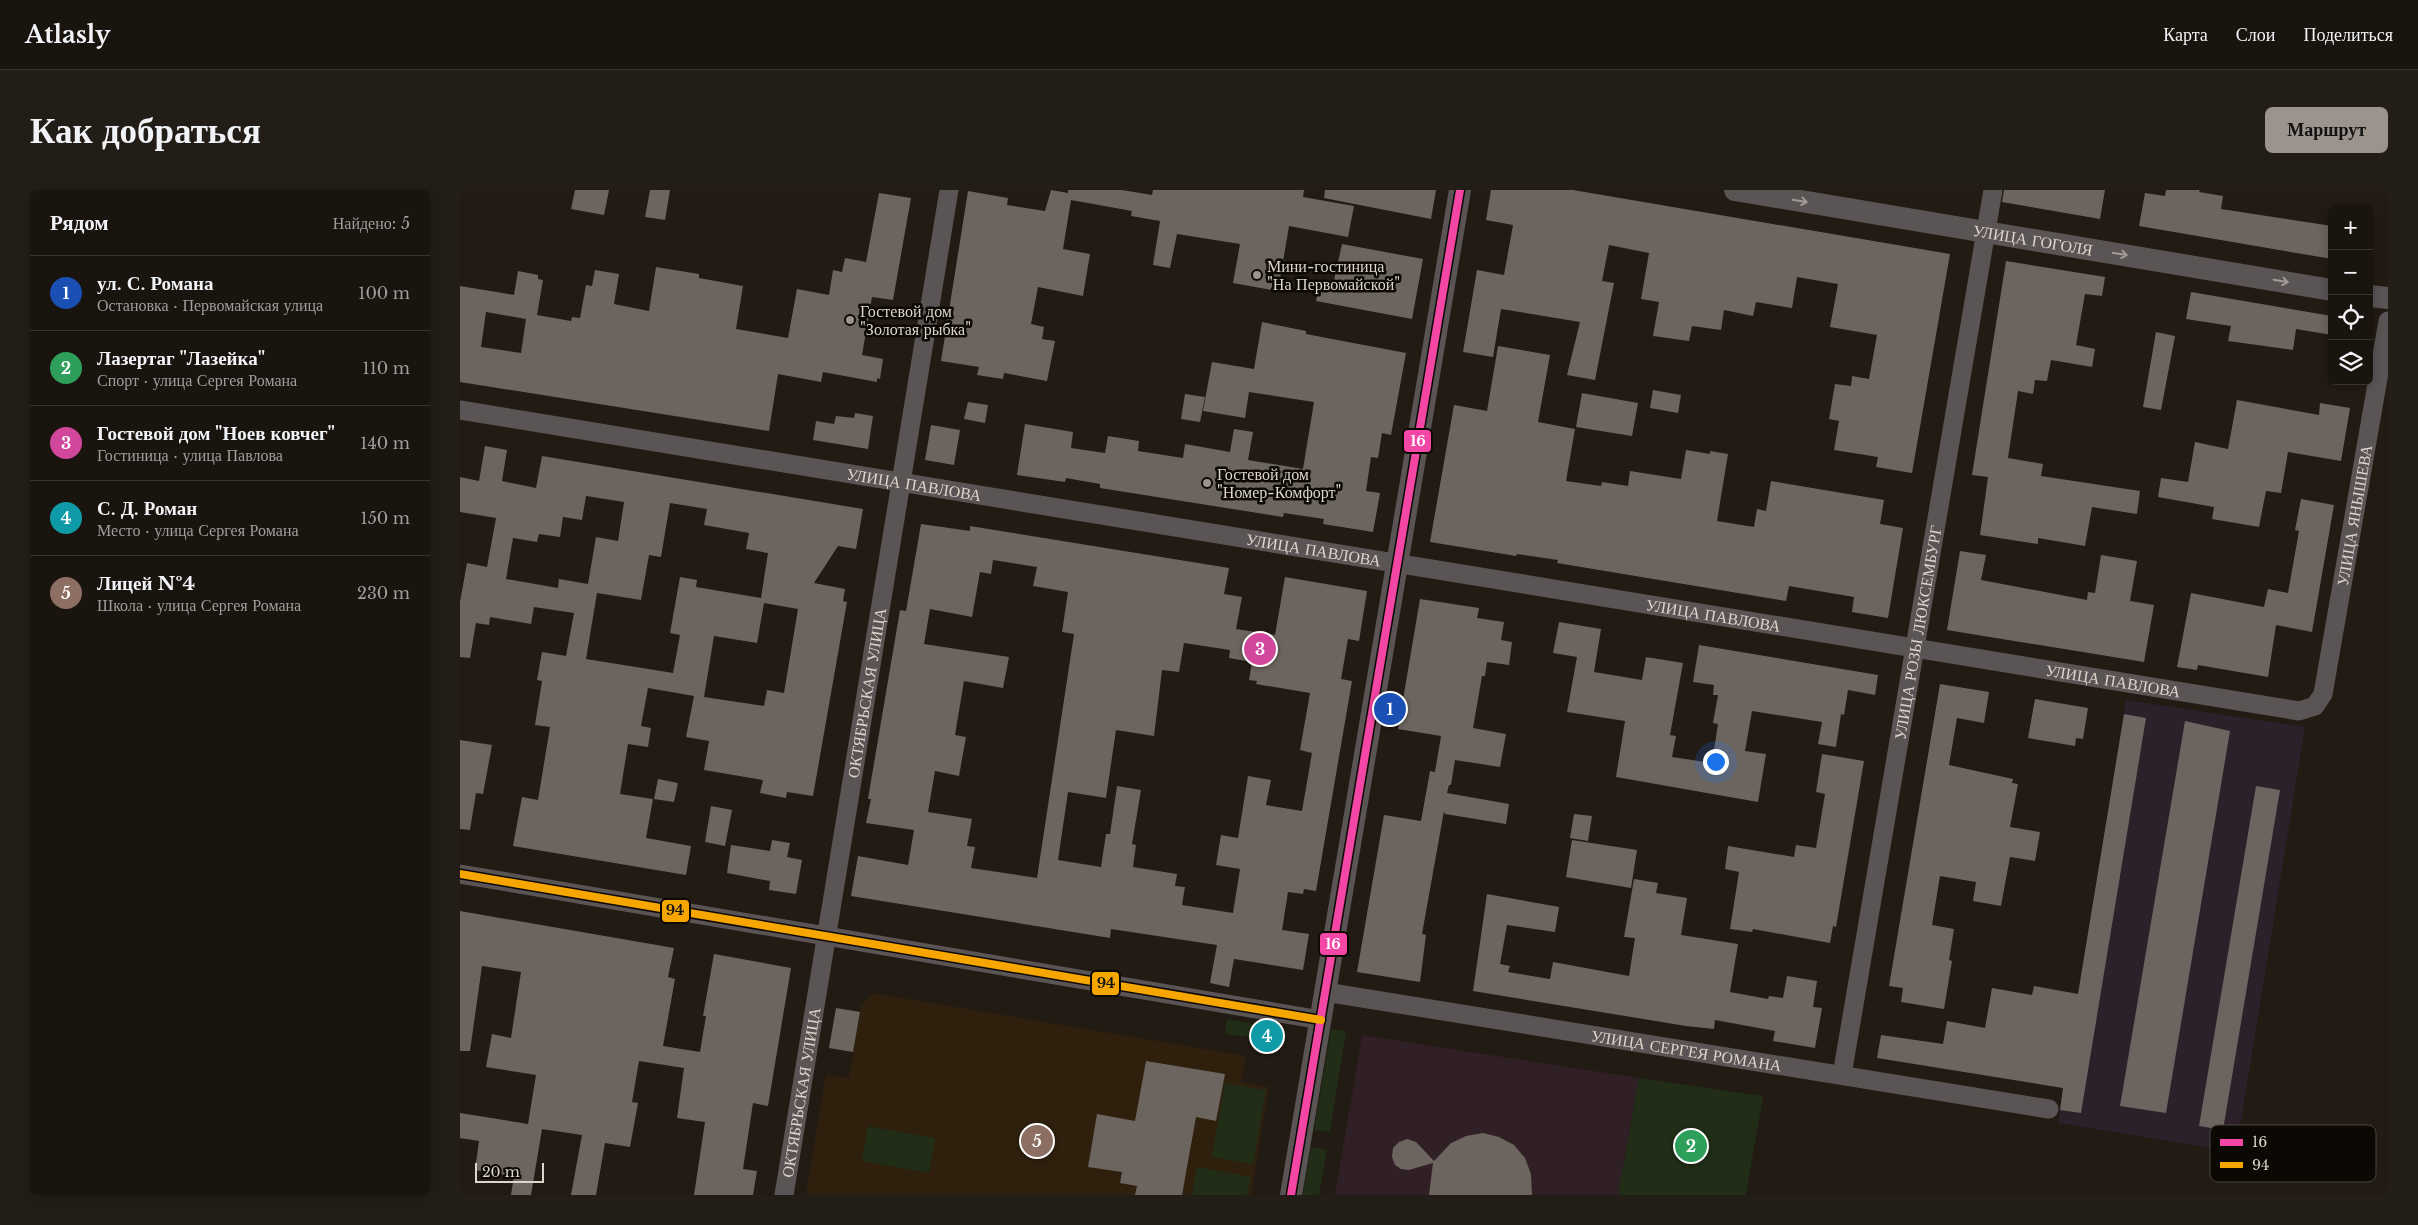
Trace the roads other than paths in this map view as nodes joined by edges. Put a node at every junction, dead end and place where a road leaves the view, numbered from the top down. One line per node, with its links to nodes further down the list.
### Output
1 (949, 190): 11 (street, ОКТЯБРЬСКАЯ УЛИЦА)
2 (1460, 190): 12 (street)
3 (1735, 190): 5 (street, УЛИЦА ГОГОЛЯ, one-way to 5)
4 (1993, 190): 5 (street, УЛИЦА РОЗЫ ЛЮКСЕМБУРГ)
5 (1986, 232): 6 (street, УЛИЦА ГОГОЛЯ, one-way to 6); 13 (street, УЛИЦА РОЗЫ ЛЮКСЕМБУРГ)
6 (2328, 289)
7 (2373, 296): 8 (street)
8 (2388, 298)
9 (2388, 322): 14 (street, УЛИЦА ЯНЫШЕВА)
10 (460, 410): 11 (street, УЛИЦА ПАВЛОВА)
11 (900, 483): 12 (street, УЛИЦА ПАВЛОВА); 16 (street, ОКТЯБРЬСКАЯ УЛИЦА)
12 (1397, 564): 13 (street, УЛИЦА ПАВЛОВА); 17 (street)
13 (1915, 648): 14 (street, УЛИЦА ПАВЛОВА); 19 (street, УЛИЦА РОЗЫ ЛЮКСЕМБУРГ)
14 (2314, 706)
15 (460, 874): 16 (street)
16 (826, 936): 18 (street); 21 (street, ОКТЯБРЬСКАЯ УЛИЦА)
17 (1325, 992): 18 (street); 19 (street, УЛИЦА СЕРГЕЯ РОМАНА)
18 (1321, 1020): 22 (street)
19 (1842, 1076): 20 (street, УЛИЦА СЕРГЕЯ РОМАНА)
20 (2049, 1109)
21 (784, 1195)
22 (1291, 1195)

